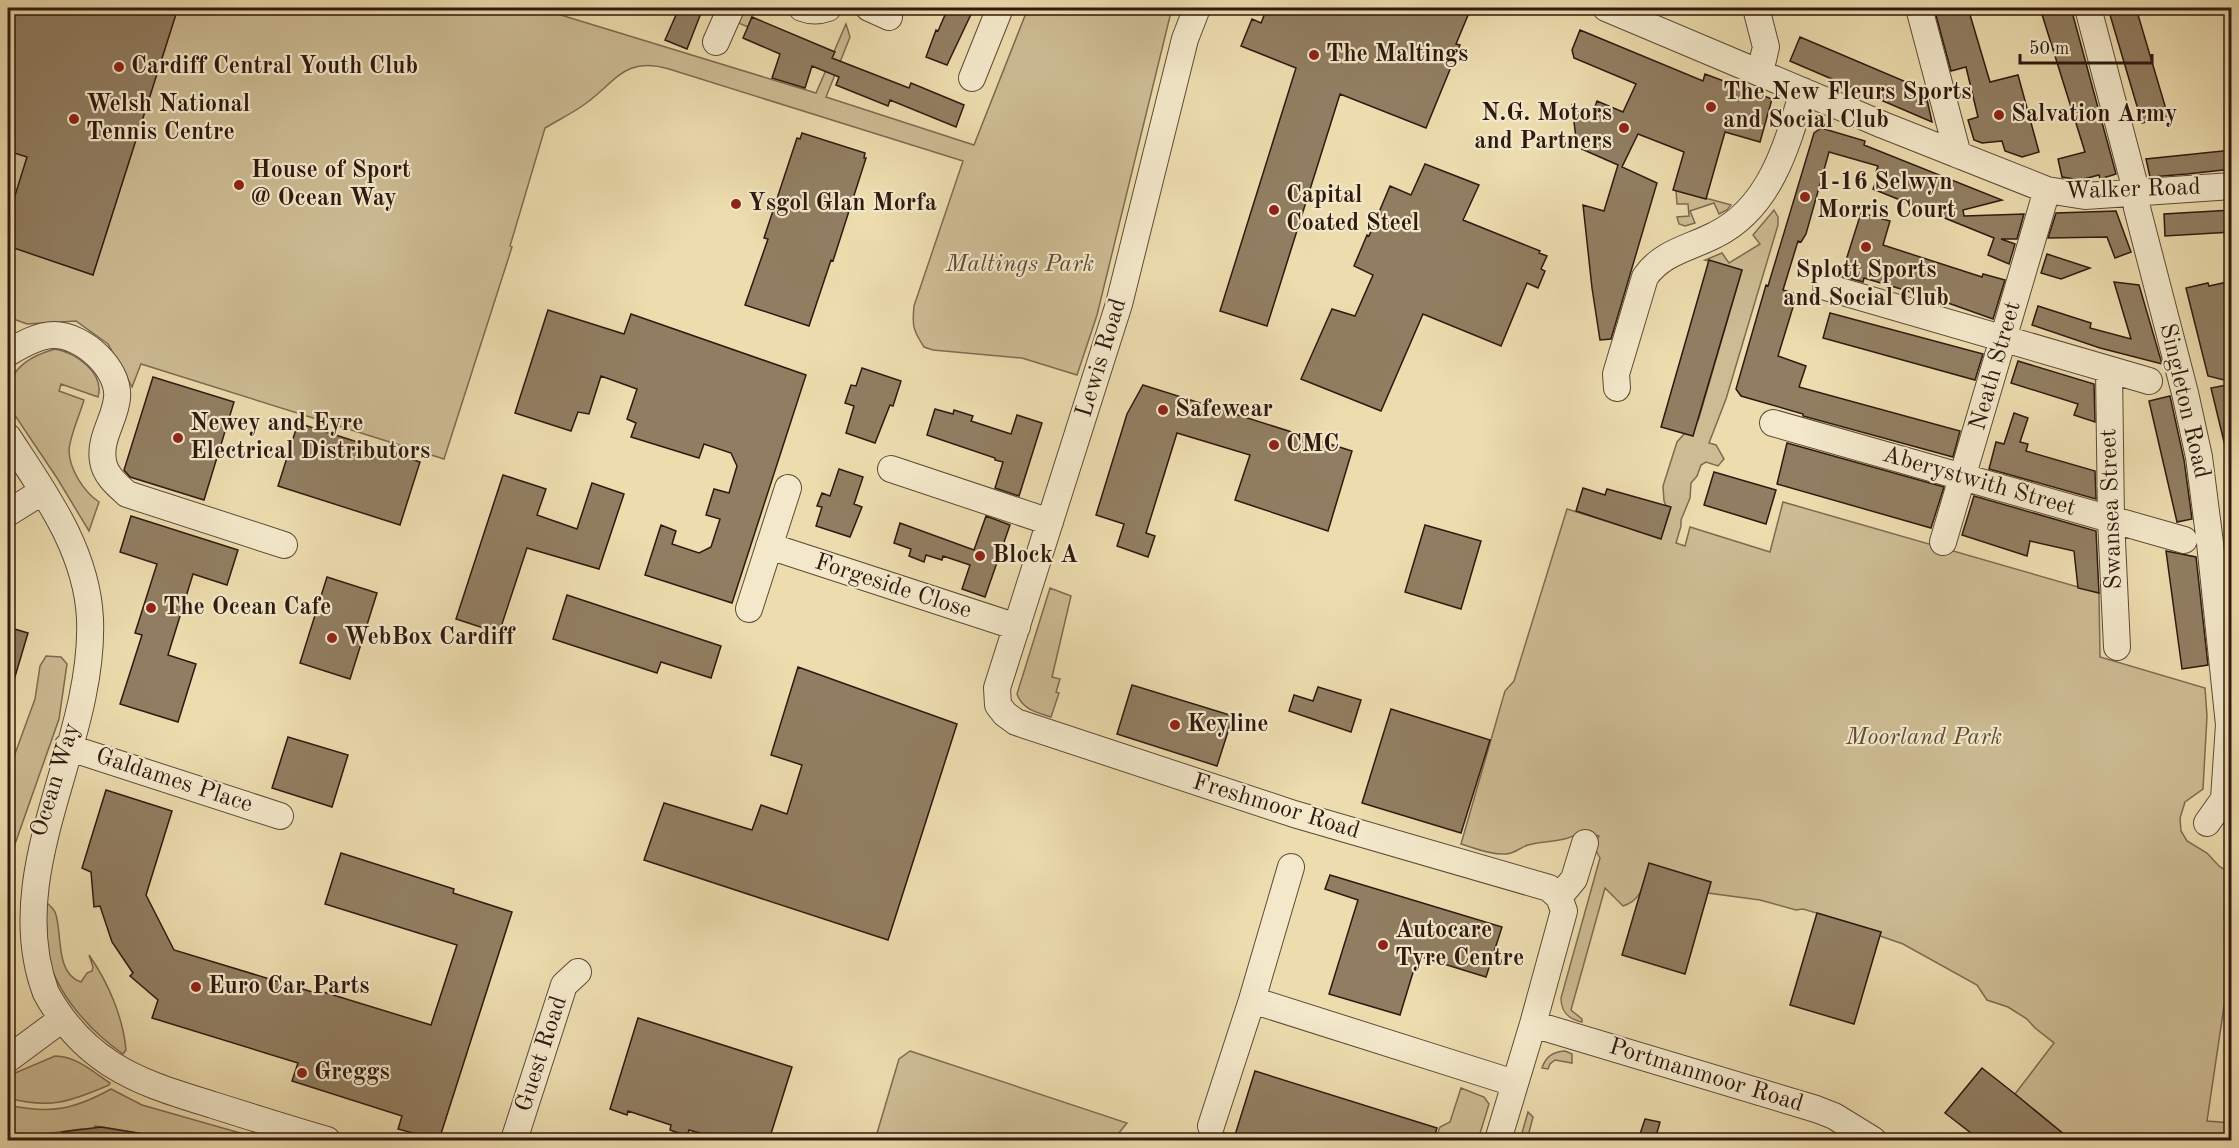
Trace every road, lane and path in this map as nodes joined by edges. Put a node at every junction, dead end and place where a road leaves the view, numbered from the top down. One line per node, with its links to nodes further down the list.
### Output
1 (731, 8): 10 (street)
2 (802, 8): 3 (street)
3 (828, 8)
4 (1000, 8): 12 (street)
5 (1197, 8): 32 (street, Lewis Road)
6 (1606, 8): 11 (street, Walker Road)
7 (1756, 8): 11 (street)
8 (1919, 8): 14 (street)
9 (2088, 8): 17 (street, Singleton Road)
10 (716, 42)
11 (1760, 72): 13 (street, Walker Road)
12 (972, 78)
13 (1803, 91): 14 (street, Walker Road); 23 (street)
14 (1958, 155): 16 (street, Walker Road)
15 (2232, 186): 17 (street, Walker Road)
16 (2047, 190): 17 (street, Walker Road); 19 (street, Neath Street)
17 (2135, 192): 36 (street, Singleton Road)
18 (1826, 287): 19 (street)
19 (2004, 338): 21 (street); 27 (street, Neath Street)
20 (8, 353): 35 (street)
21 (2109, 370): 22 (street); 31 (street, Swansea Street)
22 (2149, 381)
23 (1617, 388)
24 (1773, 423): 27 (street, Aberystwith Street)
25 (8, 437): 29 (street, Ocean Way)
26 (891, 469): 32 (street)
27 (1963, 478): 31 (street, Aberystwith Street); 34 (street, Neath Street)
28 (788, 488): 37 (street)
29 (43, 490): 30 (street); 42 (street, Ocean Way)
30 (8, 513)
31 (2111, 520): 33 (street, Aberystwith Street); 40 (street, Swansea Street)
32 (1050, 522): 39 (street, Lewis Road)
33 (2184, 540)
34 (1943, 542)
35 (284, 545)
36 (2221, 545): 44 (street, Singleton Road)
37 (769, 546): 38 (street); 39 (street, Forgeside Close)
38 (749, 609)
39 (1017, 627): 41 (street, Lewis Road)
40 (2117, 647)
41 (998, 705): 47 (street, Freshmoor Road)
42 (67, 747): 43 (street, Galdames Place); 50 (street, Ocean Way)
43 (280, 816)
44 (2207, 823)
45 (1585, 843): 47 (street)
46 (1291, 867): 49 (street)
47 (1559, 897): 51 (street)
48 (578, 972): 56 (street, Guest Road)
49 (1252, 1000): 53 (street); 54 (street)
50 (62, 1019): 52 (street); 55 (street, Ocean Way)
51 (1533, 1024): 53 (street); 58 (street, Portmanmoor Road)
52 (8, 1059)
53 (1514, 1083): 57 (street)
54 (1212, 1126)
55 (327, 1140)
56 (514, 1140)
57 (1498, 1140)
58 (1873, 1140)

